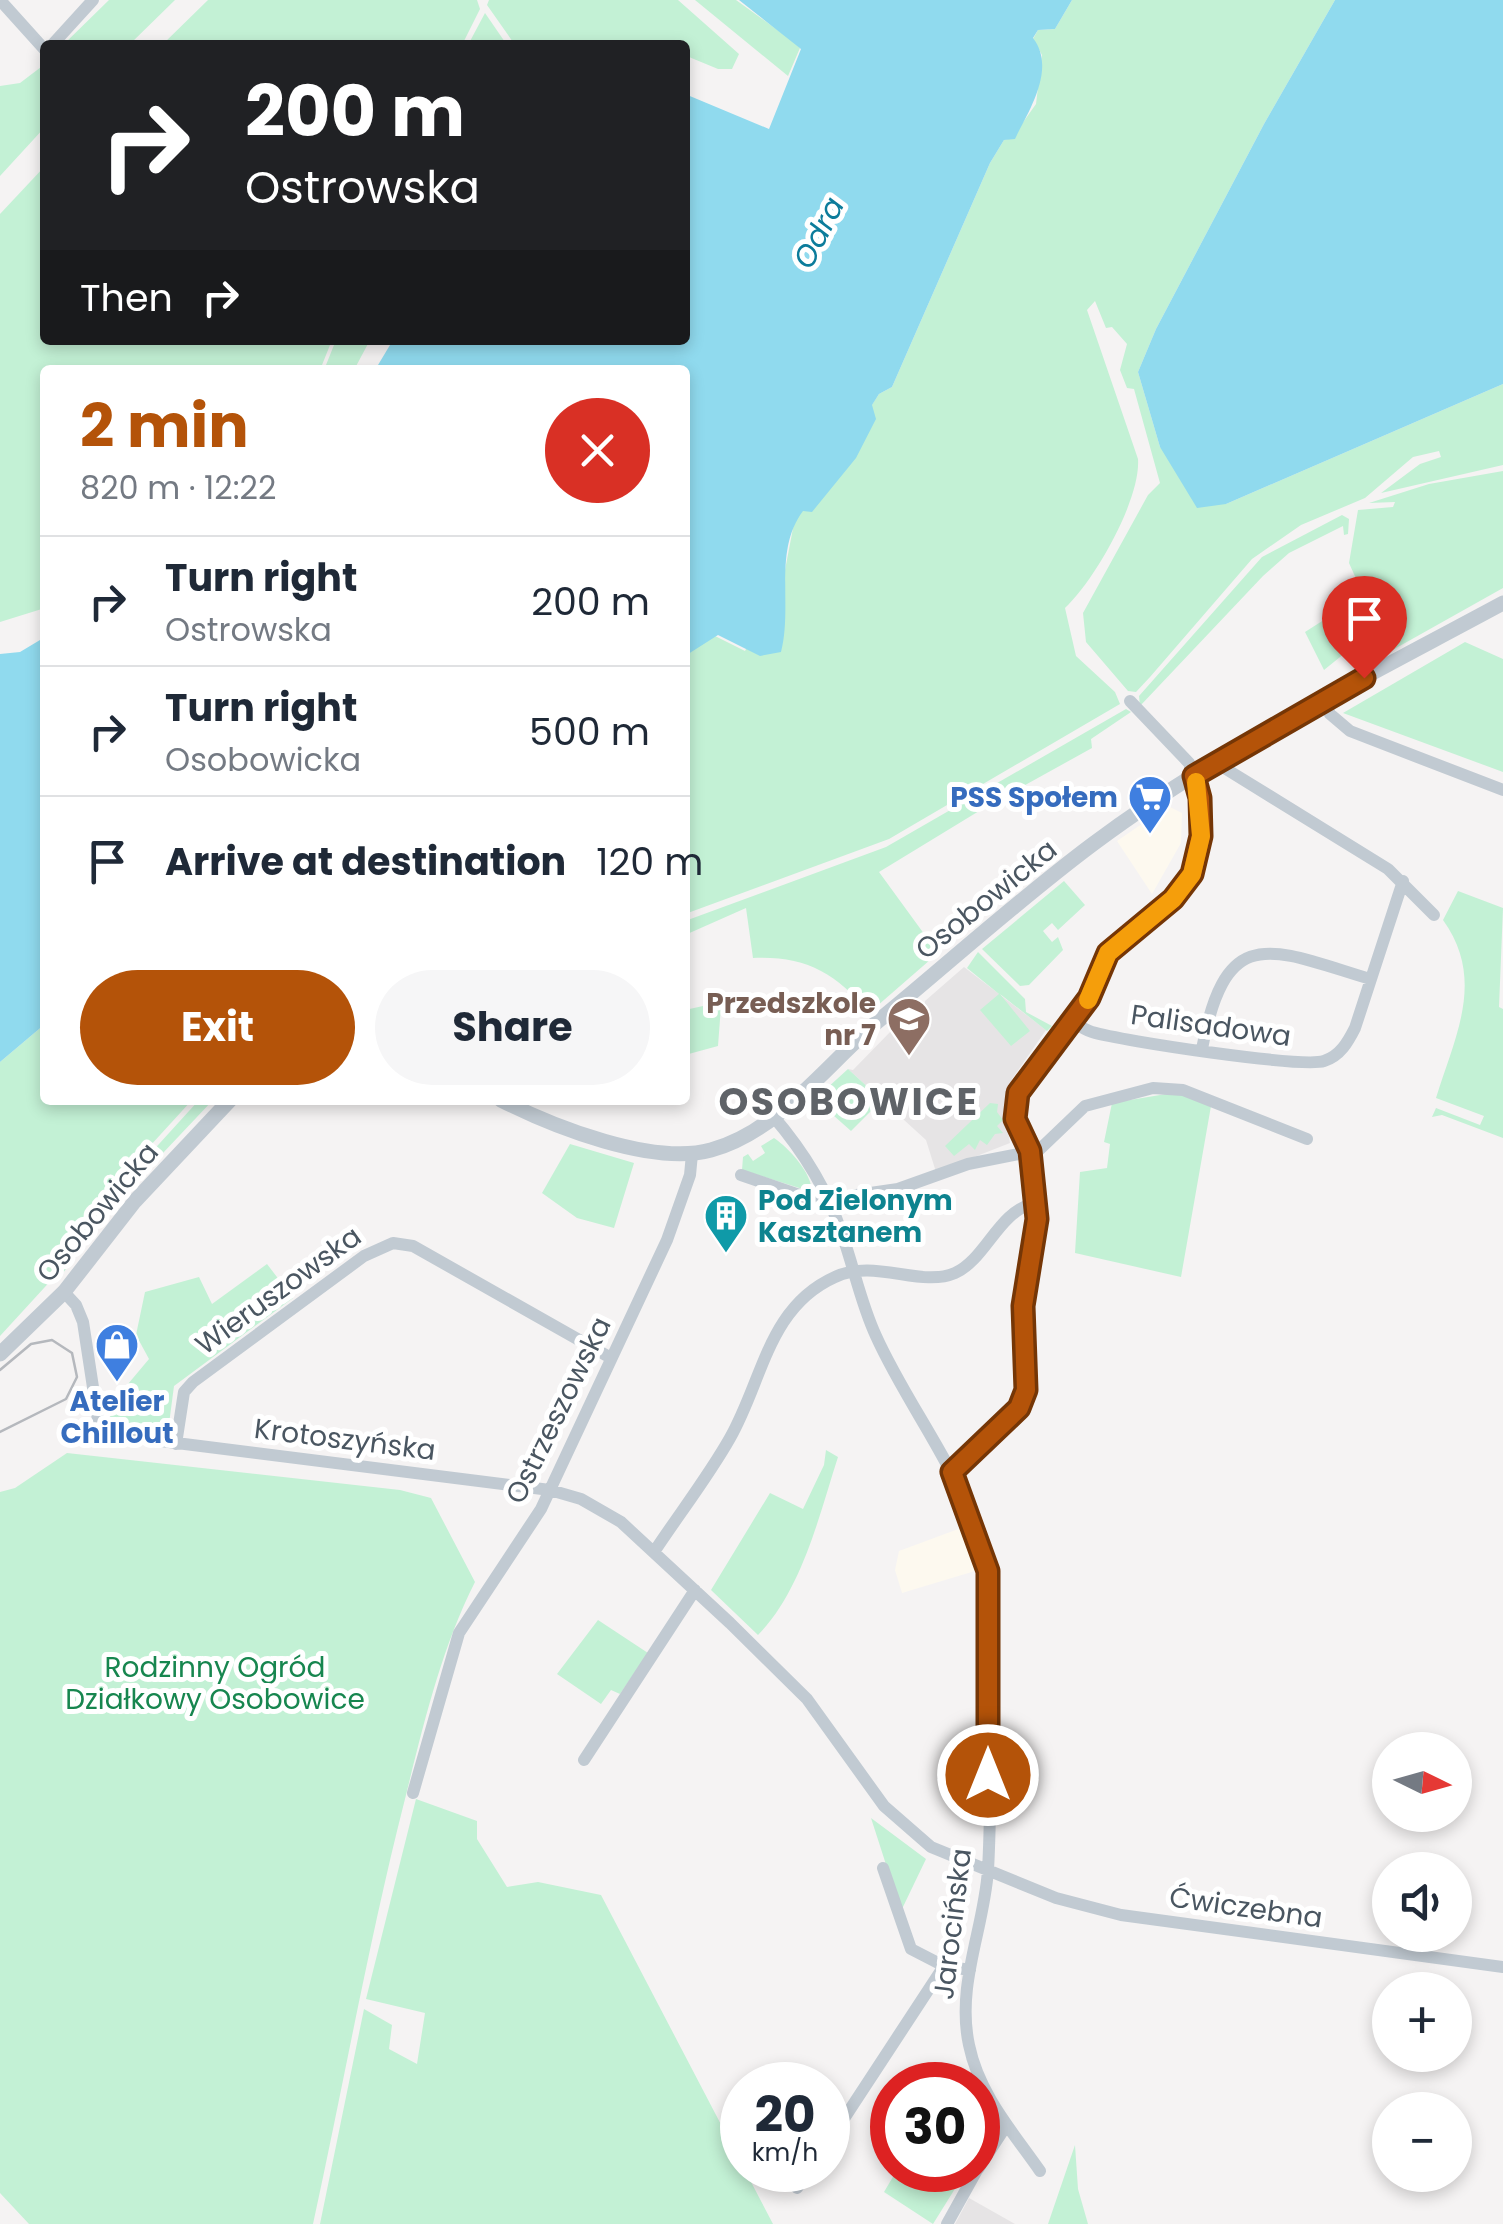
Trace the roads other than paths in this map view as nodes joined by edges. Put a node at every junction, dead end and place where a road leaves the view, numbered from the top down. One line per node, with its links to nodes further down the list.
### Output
1 (0, 0): 4 (street)
2 (93, 0): 3 (street)
3 (57, 40)
4 (40, 44)
5 (1503, 603): 7 (street, Osobowicka)
6 (1130, 700): 9 (street)
7 (1322, 700): 8 (street, Osobowicka); 10 (street)
8 (1219, 759): 9 (street, Osobowicka); 11 (street)
9 (1194, 776): 14 (street); 18 (street, Osobowicka)
10 (1503, 790)
11 (1402, 881): 12 (street); 13 (street, Palisadowa)
12 (1434, 915)
13 (1370, 979): 15 (street, Palisadowa); 15 (street)
14 (1072, 1021): 15 (street, Palisadowa); 20 (street)
15 (1202, 1049)
16 (225, 1105): 26 (street, Osobowicka)
17 (514, 1105): 21 (street, Osobowicka)
18 (773, 1116): 21 (street, Osobowicka); 23 (street, Jarocińska)
19 (1307, 1139): 20 (street)
20 (1030, 1151): 23 (street); 24 (street)
21 (692, 1154): 28 (street, Ostrzeszowska)
22 (741, 1175): 23 (street)
23 (827, 1195): 25 (street, Jarocińska)
24 (1034, 1204): 25 (street); 30 (street)
25 (854, 1270): 30 (street, Jarocińska); 32 (street)
26 (64, 1292): 27 (street, Osobowicka); 29 (street, Krotoszyńska)
27 (0, 1354)
28 (611, 1358): 29 (street, Wieruszowska); 31 (street, Ostrzeszowska)
29 (176, 1444): 31 (street, Krotoszyńska)
30 (952, 1472): 37 (street, Jarocińska)
31 (550, 1490): 32 (street, Krotoszyńska); 35 (street, Ostrzeszowska)
32 (654, 1552): 33 (street, Krotoszyńska)
33 (695, 1590): 34 (street); 37 (street, Krotoszyńska)
34 (584, 1760)
35 (413, 1793)
36 (883, 1868): 38 (street)
37 (988, 1872): 39 (street, Ćwiczebna); 40 (street, Jarocińska)
38 (944, 1966): 40 (street); 41 (street)
39 (1503, 1967)
40 (970, 1970): 42 (street, Jarocińska)
41 (850, 2109)
42 (1006, 2126): 43 (street); 44 (street, Jarocińska)
43 (1000, 2135)
44 (1040, 2171)
45 (965, 2192): 46 (street)
46 (947, 2224)

